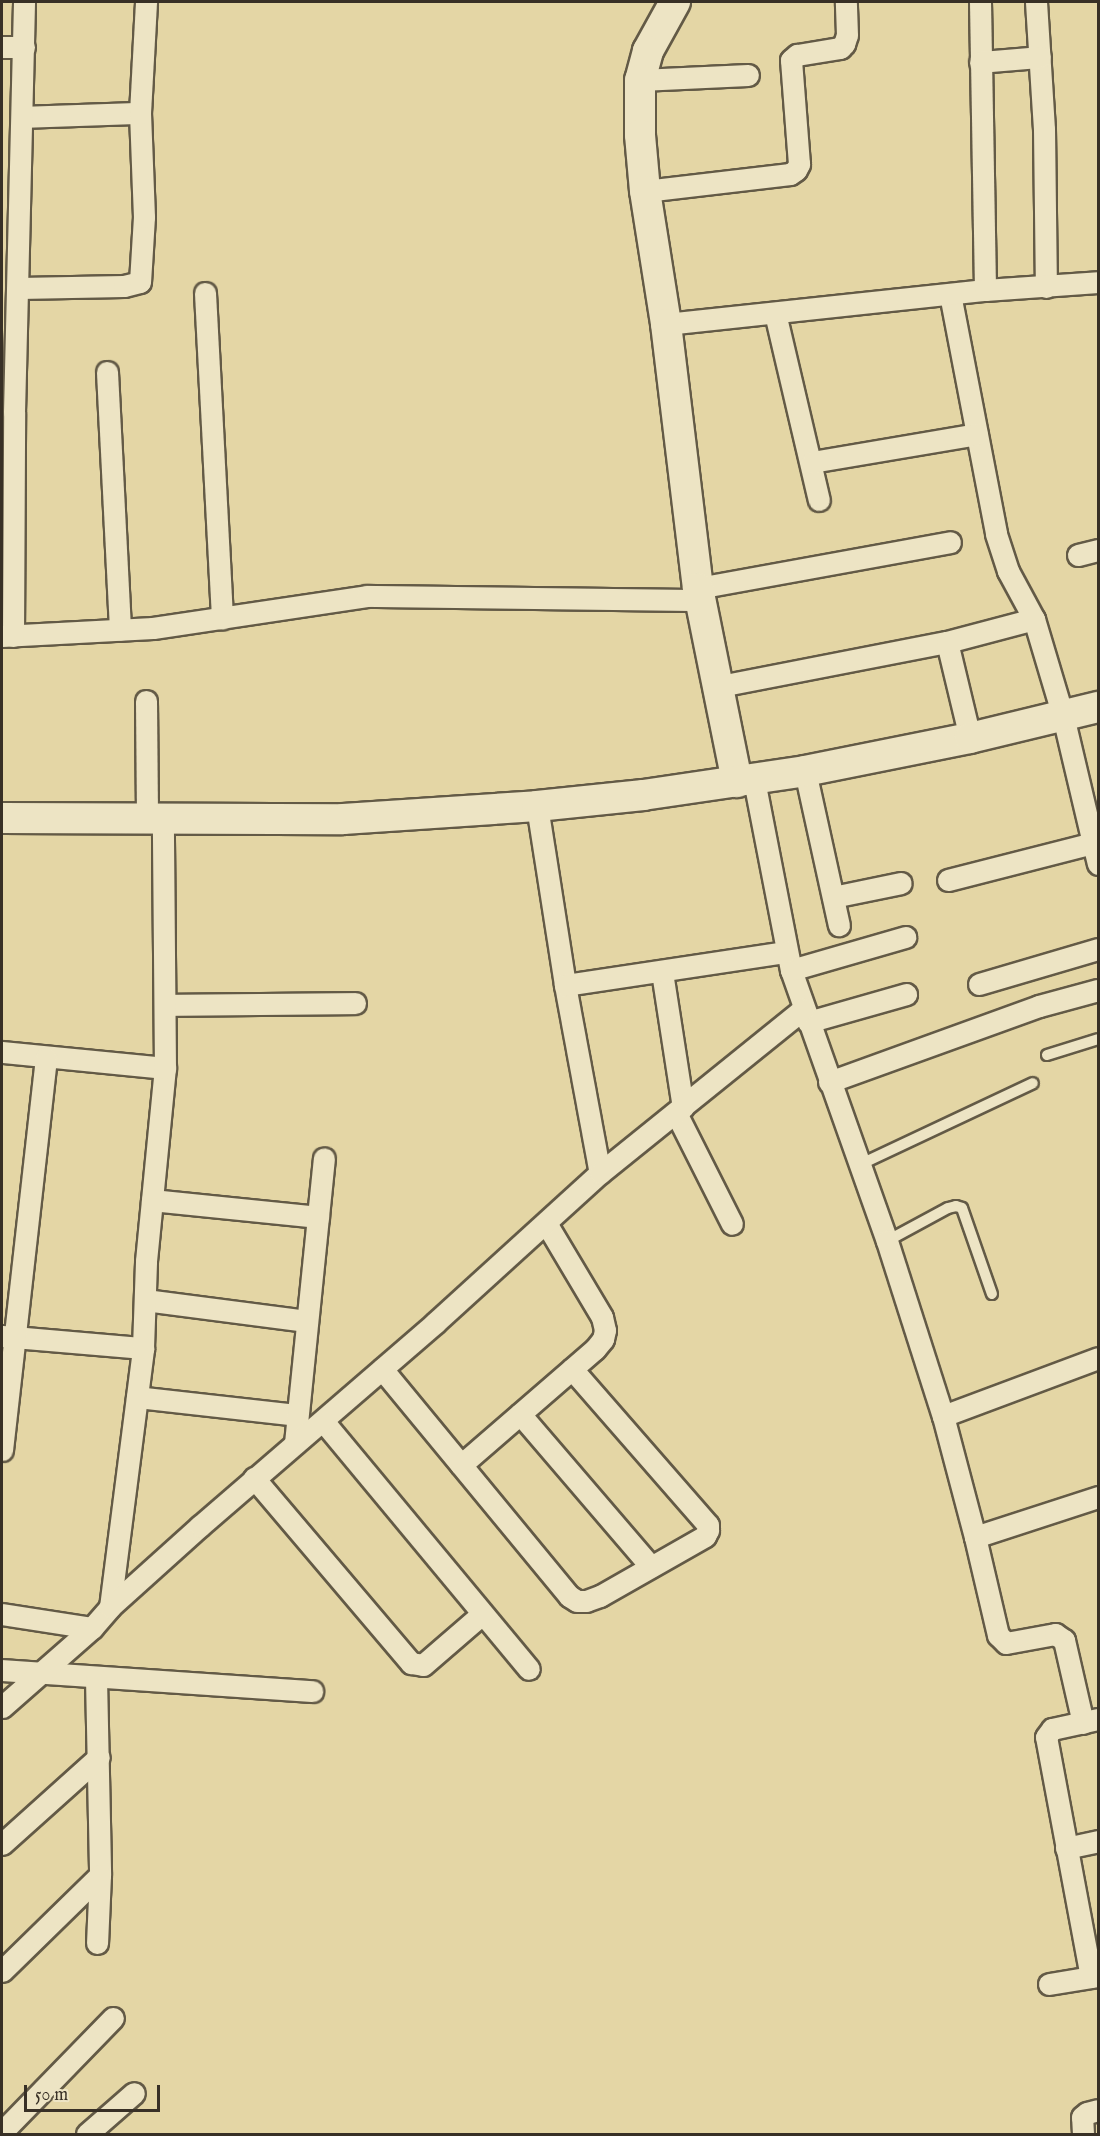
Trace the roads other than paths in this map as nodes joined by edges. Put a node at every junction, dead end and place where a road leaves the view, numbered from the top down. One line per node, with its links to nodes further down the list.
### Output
1 (24, 2): 8 (street)
2 (146, 2): 13 (street)
3 (675, 2): 12 (street)
4 (846, 2): 15 (street)
5 (980, 2): 10 (street)
6 (1036, 2): 9 (street)
7 (2, 47): 8 (street)
8 (24, 47): 14 (street)
9 (1040, 57): 10 (street); 17 (street)
10 (980, 62): 19 (street)
11 (748, 75): 12 (street)
12 (640, 80): 15 (street)
13 (140, 112): 14 (street); 18 (street)
14 (23, 117): 18 (street)
15 (645, 191): 23 (street)
16 (1098, 284): 17 (street)
17 (1046, 287): 19 (street)
18 (19, 288): 25 (street)
19 (985, 290): 21 (street)
20 (205, 293): 32 (street)
21 (950, 294): 22 (street); 26 (street)
22 (775, 313): 23 (street); 27 (street)
23 (666, 324): 31 (street)
24 (107, 372): 34 (street)
25 (8, 412): 29 (street)
26 (977, 434): 27 (street); 33 (street)
27 (812, 462): 28 (street)
28 (819, 500)
29 (8, 504): 35 (street)
30 (950, 542): 31 (street)
31 (700, 594): 32 (street); 37 (street)
32 (222, 619): 34 (street)
33 (1034, 619): 36 (street); 40 (street)
34 (120, 630): 35 (street)
35 (7, 636)
36 (947, 642): 37 (street); 41 (street)
37 (720, 686): 43 (street)
38 (146, 701): 46 (street)
39 (1098, 707): 40 (street)
40 (1064, 716): 41 (street); 47 (street)
41 (970, 738): 42 (street)
42 (805, 771): 43 (street); 51 (street)
43 (746, 781): 44 (street); 55 (street)
44 (537, 807): 46 (street); 58 (street)
45 (2, 818): 46 (street)
46 (155, 820): 62 (street)
47 (1093, 843): 48 (street); 49 (street)
48 (1098, 864)
49 (948, 880)
50 (901, 883): 51 (street)
51 (833, 897): 52 (street)
52 (839, 925)
53 (905, 937): 55 (street)
54 (1098, 949): 57 (street)
55 (789, 961): 56 (street); 63 (street)
56 (662, 972): 58 (street); 71 (street)
57 (979, 984)
58 (565, 985): 74 (street)
59 (1098, 990): 69 (street)
60 (906, 994): 63 (street)
61 (355, 1003): 62 (street)
62 (165, 1005): 68 (street)
63 (805, 1015): 69 (street); 71 (street)
64 (1098, 1039): 66 (lane)
65 (2, 1052): 67 (street)
66 (1047, 1055)
67 (46, 1058): 68 (street); 83 (street)
68 (165, 1068): 75 (street)
69 (829, 1082): 73 (street)
70 (1033, 1083): 73 (lane)
71 (679, 1110): 74 (street); 78 (street)
72 (324, 1158): 76 (street)
73 (859, 1165): 79 (street)
74 (600, 1173): 77 (street)
75 (152, 1200): 76 (street); 81 (street)
76 (318, 1217): 82 (street)
77 (546, 1223): 86 (street); 87 (street)
78 (732, 1224)
79 (887, 1241): 80 (lane); 91 (street)
80 (992, 1294)
81 (145, 1300): 82 (street); 84 (street)
82 (307, 1322): 90 (street)
83 (8, 1336): 84 (street); 94 (street)
84 (143, 1348): 88 (street)
85 (1098, 1358): 91 (street)
86 (382, 1369): 92 (street); 95 (street)
87 (572, 1369): 89 (street); 99 (street)
88 (137, 1397): 90 (street); 100 (street)
89 (520, 1414): 95 (street); 99 (street)
90 (297, 1415): 93 (street)
91 (943, 1416): 98 (street)
92 (323, 1421): 93 (street); 102 (street)
93 (295, 1443): 96 (street)
94 (2, 1450)
95 (461, 1465): 99 (street)
96 (254, 1478): 100 (street); 102 (street)
97 (1098, 1497): 98 (street)
98 (975, 1537): 110 (street)
99 (651, 1567)
100 (110, 1607): 103 (street)
101 (2, 1614): 103 (street)
102 (482, 1614): 104 (street)
103 (92, 1628): 106 (street)
104 (529, 1669)
105 (2, 1670): 106 (street)
106 (39, 1674): 107 (street); 109 (street)
107 (96, 1678): 108 (street); 111 (street)
108 (312, 1691)
109 (2, 1707)
110 (1090, 1721): 114 (street)
111 (99, 1757): 113 (street); 115 (street)
112 (1098, 1841): 114 (street)
113 (2, 1844)
114 (1066, 1848): 118 (street)
115 (100, 1875): 116 (street); 117 (street)
116 (97, 1943)
117 (2, 1971)
118 (1095, 1977): 119 (street)
119 (1049, 1984)
120 (113, 2018): 123 (street)
121 (134, 2093): 124 (street)
122 (1098, 2110): 125 (street)
123 (2, 2132)
124 (87, 2134)
125 (1083, 2134)

